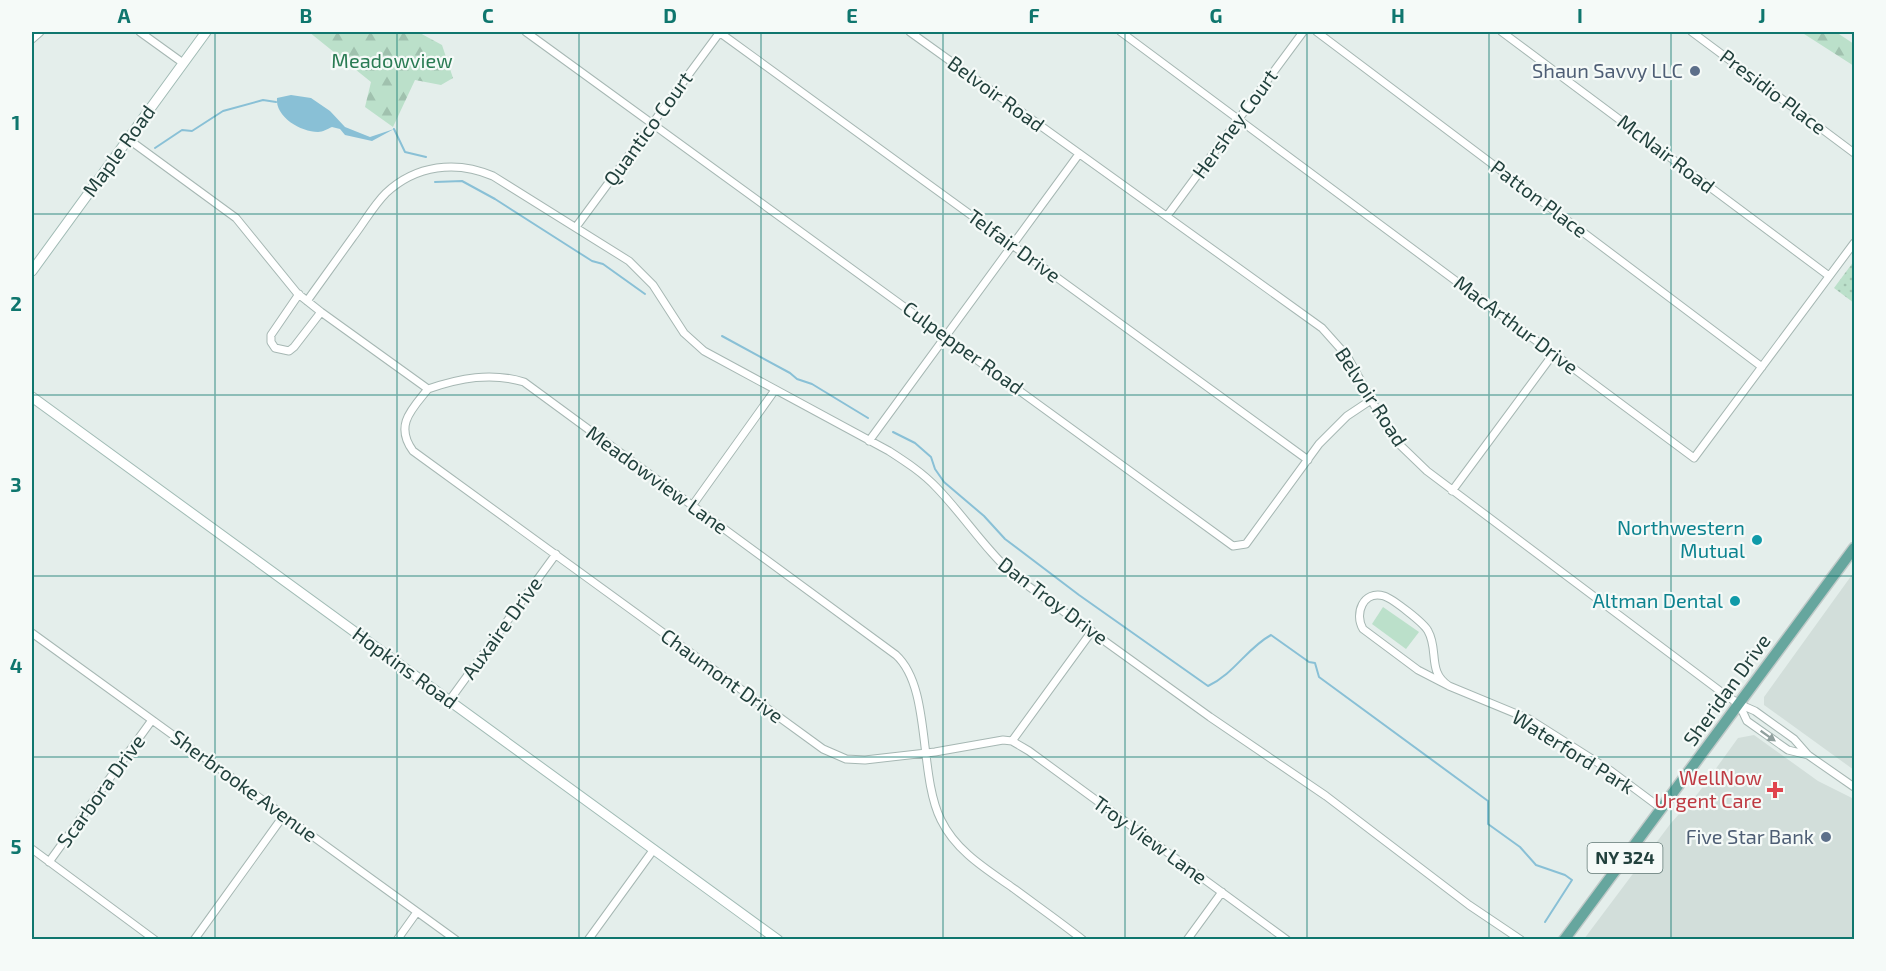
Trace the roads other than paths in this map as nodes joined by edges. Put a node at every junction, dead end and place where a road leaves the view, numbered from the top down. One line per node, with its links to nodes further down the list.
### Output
1 (40, 32): 12 (street)
2 (140, 32): 13 (street)
3 (206, 32): 13 (street, Maple Road)
4 (526, 32): 15 (street, Culpepper Road)
5 (720, 32): 15 (street, Quantico Court); 22 (street, Telfair Drive)
6 (910, 32): 18 (street, Belvoir Road)
7 (1121, 32): 14 (street, MacArthur Drive)
8 (1303, 32): 14 (street, Hershey Court)
9 (1317, 32): 30 (street, Patton Place)
10 (1502, 32): 24 (street, McNair Road)
11 (1692, 32): 17 (street, Presidio Place)
12 (32, 39)
13 (183, 63): 16 (street, Maple Road)
14 (1238, 119): 19 (street, Hershey Court); 29 (street, MacArthur Drive)
15 (652, 124): 20 (street, Quantico Court); 28 (street, Culpepper Road)
16 (128, 140): 23 (street, Maple Road); 25 (street)
17 (1854, 153)
18 (1079, 154): 19 (street, Belvoir Road); 22 (street)
19 (1167, 216): 34 (street, Belvoir Road)
20 (576, 227): 26 (street, Dan Troy Drive); 32 (street, Dan Troy Drive)
21 (1854, 243): 24 (street, MacArthur Drive)
22 (1012, 245): 28 (street); 36 (street, Telfair Drive)
23 (32, 271)
24 (1829, 276): 30 (street, MacArthur Drive)
25 (299, 294): 26 (street); 27 (street)
26 (307, 301): 27 (street)
27 (321, 312): 31 (street)
28 (946, 335): 35 (street); 36 (street, Culpepper Road)
29 (1554, 353): 30 (street, MacArthur Drive); 37 (street)
30 (1762, 367)
31 (428, 389): 38 (street, Meadowview Lane); 40 (street, Chaumont Drive)
32 (775, 390): 35 (street, Dan Troy Drive); 38 (street)
33 (32, 397): 44 (street, Hopkins Road)
34 (1371, 400): 36 (street, Culpepper Road); 37 (street, Belvoir Road)
35 (869, 441): 41 (street, Dan Troy Drive)
36 (1308, 460)
37 (1452, 491): 45 (street, Belvoir Road)
38 (692, 506): 48 (street, Meadowview Lane)
39 (1854, 548): 45 (main road, Sheridan Drive / NY 324)
40 (556, 554): 44 (street, Auxaire Drive); 48 (street, Chaumont Drive)
41 (1092, 631): 47 (street); 67 (street, Dan Troy Drive)
42 (32, 633): 46 (street, Sherbrooke Avenue)
43 (1449, 686): 43 (street, Waterford Park); 51 (street, Waterford Park)
44 (449, 701): 54 (street, Hopkins Road)
45 (1739, 704): 49 (street); 49 (street, one-way to 49); 51 (main road, Sheridan Drive / NY 324)
46 (153, 720): 52 (street, Sherbrooke Avenue); 55 (street, Scarbora Drive)
47 (1012, 741): 48 (street, Chaumont Drive); 56 (street, Troy View Lane)
48 (925, 753): 64 (street, Meadowview Lane)
49 (1808, 755): 50 (street)
50 (1854, 787)
51 (1662, 809): 68 (main road, Sheridan Drive / NY 324)
52 (284, 815): 57 (street, Sherbrooke Avenue); 59 (street)
53 (32, 849): 55 (street)
54 (654, 849): 62 (street); 63 (street, Hopkins Road)
55 (49, 862): 58 (street)
56 (1222, 892): 65 (street); 66 (street, Troy View Lane)
57 (417, 912): 60 (street); 61 (street, Sherbrooke Avenue)
58 (155, 939)
59 (194, 939)
60 (396, 939)
61 (456, 939)
62 (588, 939)
63 (778, 939)
64 (1083, 939)
65 (1187, 939)
66 (1287, 939)
67 (1521, 939)
68 (1564, 939)

